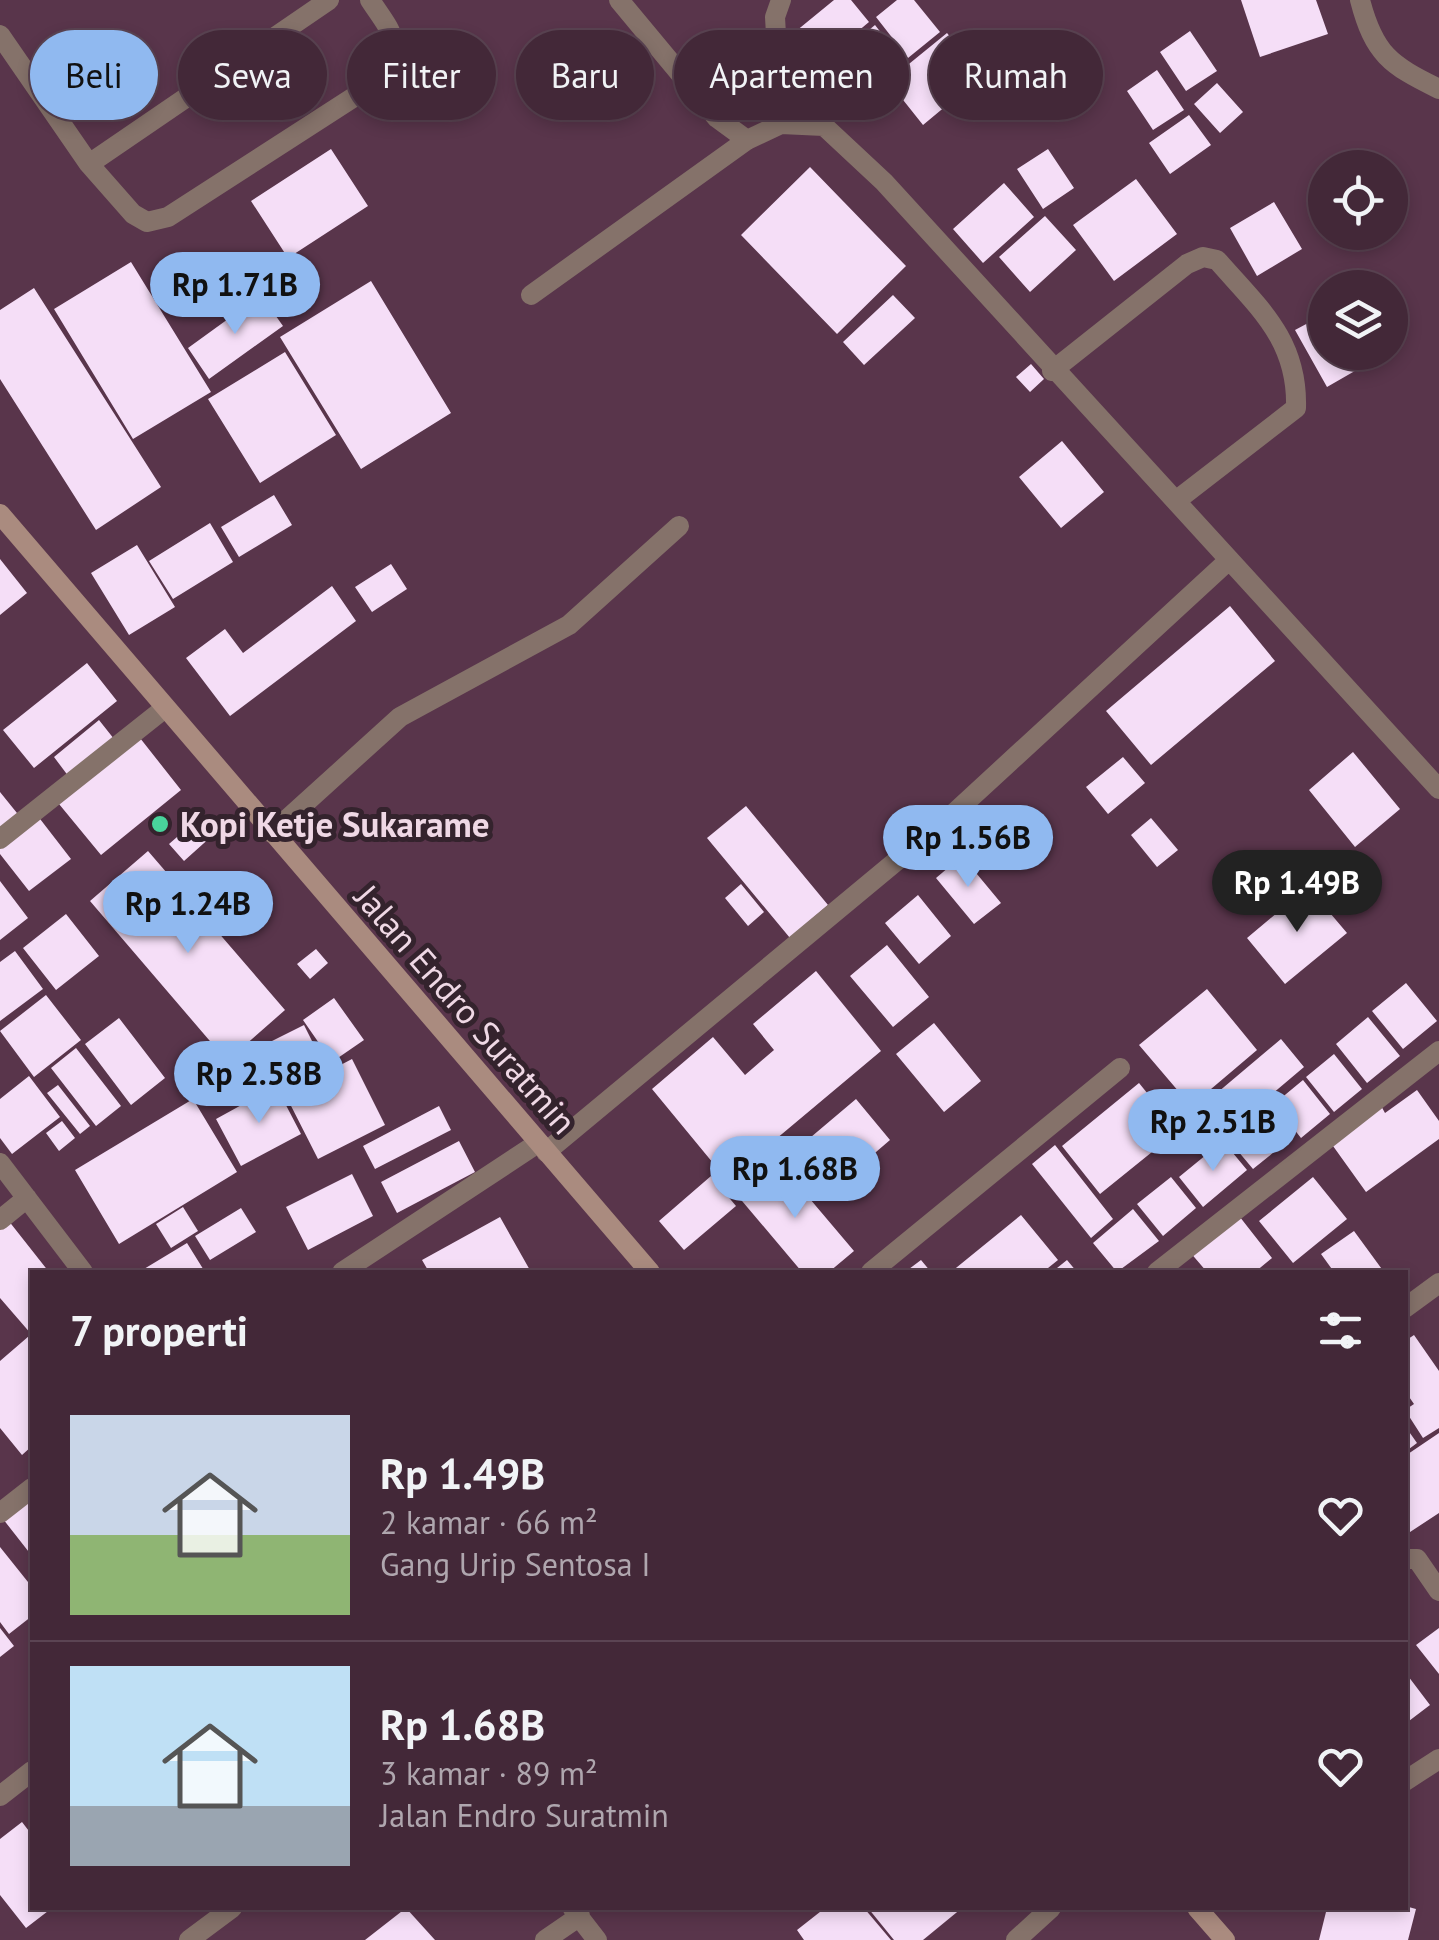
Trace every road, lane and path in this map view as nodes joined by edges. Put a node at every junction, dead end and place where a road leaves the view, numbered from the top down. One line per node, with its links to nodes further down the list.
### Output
1 (329, 0): 10 (street)
2 (370, 0): 10 (street)
3 (619, 0): 9 (street)
4 (781, 0): 8 (street)
5 (1360, 0): 7 (street)
6 (0, 35): 10 (street)
7 (1439, 89)
8 (781, 124): 9 (street); 12 (street)
9 (747, 140): 11 (street)
10 (90, 164)
11 (531, 295)
12 (1052, 371): 13 (street); 13 (street)
13 (1176, 500): 16 (street)
14 (0, 514): 17 (main road, Jalan Endro Suratmin)
15 (679, 526): 19 (street)
16 (1229, 560): 18 (street); 23 (street)
17 (165, 708): 19 (main road, Jalan Endro Suratmin); 20 (street)
18 (1439, 789)
19 (272, 834): 23 (main road, Jalan Endro Suratmin)
20 (0, 838)
21 (1439, 1051): 31 (street)
22 (1120, 1068): 30 (street)
23 (542, 1147): 28 (street); 29 (main road, Jalan Endro Suratmin)
24 (0, 1162): 25 (street)
25 (26, 1198): 26 (street); 27 (street)
26 (0, 1220)
27 (81, 1270)
28 (345, 1270)
29 (648, 1270)
30 (873, 1270)
31 (1160, 1270)
32 (1439, 1283): 33 (street)
33 (1408, 1306)
34 (30, 1490): 35 (street)
35 (0, 1513)
36 (1408, 1559): 37 (street)
37 (1439, 1591)
38 (1439, 1759): 40 (street)
39 (30, 1773): 41 (street)
40 (1408, 1779)
41 (0, 1796)
42 (229, 1910): 46 (street)
43 (1049, 1910): 49 (street)
44 (1202, 1910): 50 (main road)
45 (576, 1912): 47 (street); 48 (street)
46 (189, 1940)
47 (545, 1940)
48 (597, 1940)
49 (1016, 1940)
50 (1225, 1940)

